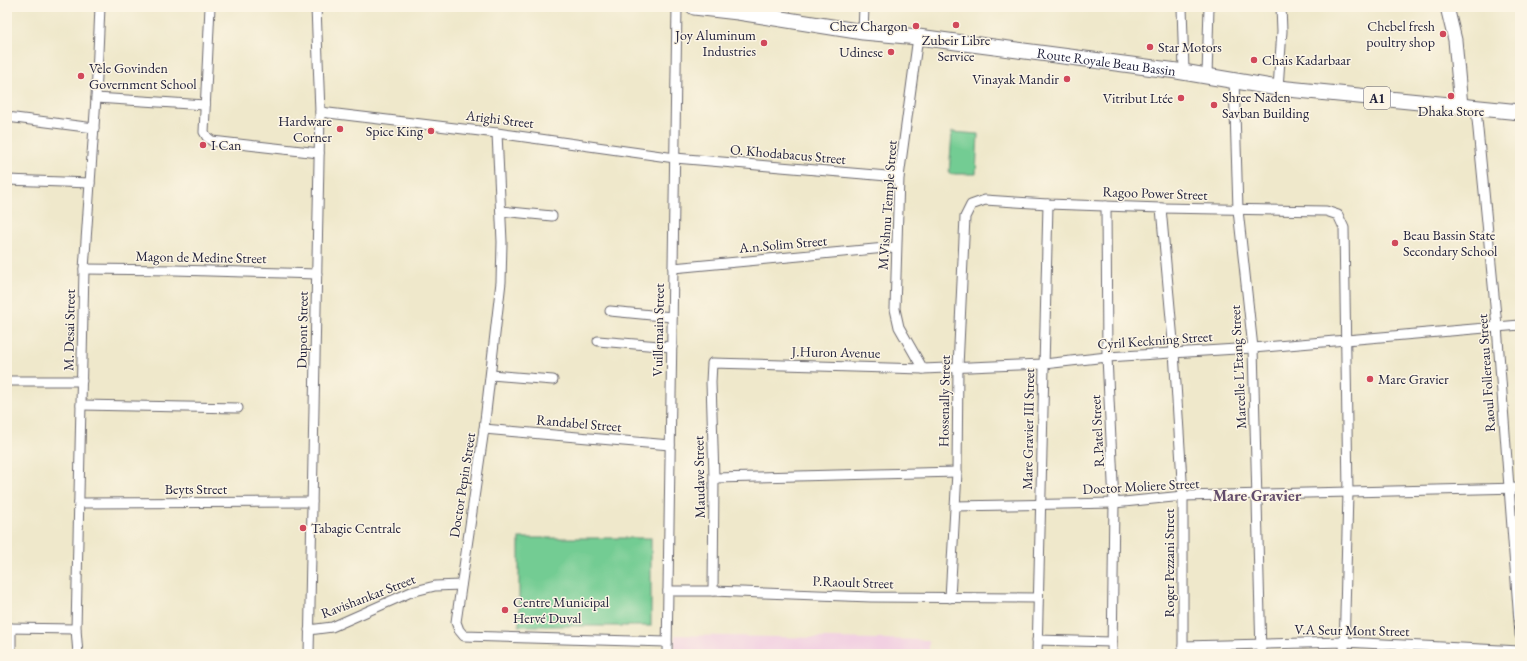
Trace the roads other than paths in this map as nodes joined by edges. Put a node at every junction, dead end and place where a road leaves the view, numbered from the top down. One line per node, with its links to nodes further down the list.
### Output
1 (100, 7): 17 (street, M. Desai Street)
2 (210, 7): 18 (street)
3 (316, 7): 21 (street, Dupont Street)
4 (677, 7): 27 (street, Vuillemain Street)
5 (694, 7): 11 (main road, Route Royale Beau Bassin / A1)
6 (864, 7): 11 (street)
7 (1182, 7): 13 (street)
8 (1209, 7): 14 (street)
9 (1281, 7): 16 (street)
10 (1447, 7): 19 (main road)
11 (863, 32): 12 (main road, Route Royale Beau Bassin / A1)
12 (918, 37): 13 (main road, Route Royale Beau Bassin / A1); 28 (street, M.Vishnu Temple Street)
13 (1184, 72): 14 (main road, Route Royale Beau Bassin / A1)
14 (1207, 76): 15 (main road, Route Royale Beau Bassin / A1)
15 (1234, 79): 16 (main road, Route Royale Beau Bassin / A1); 35 (street, Marcelle L'Etang Street)
16 (1278, 88): 19 (main road, Route Royale Beau Bassin / A1)
17 (96, 98): 18 (street); 24 (street, M. Desai Street)
18 (205, 105): 26 (street)
19 (1461, 106): 20 (main road, Route Royale Beau Bassin / A1)
20 (1476, 109): 22 (main road, Route Royale Beau Bassin / A1); 45 (street, Raoul Follereau Street)
21 (320, 112): 25 (street, Arighi Street); 26 (street, Dupont Street)
22 (1520, 112)
23 (7, 117): 24 (street)
24 (94, 128): 30 (street, M. Desai Street)
25 (497, 133): 27 (street, Arighi Street); 36 (street, Doctor Pepin Street)
26 (319, 153): 41 (street, Dupont Street)
27 (675, 158): 28 (street, O. Khodabacus Street); 39 (street, Vuillemain Street)
28 (899, 177): 38 (street, M.Vishnu Temple Street)
29 (7, 180): 30 (street)
30 (90, 183): 40 (street, M. Desai Street)
31 (1048, 204): 32 (street, Ragoo Power Street); 33 (street, Ragoo Power Street); 53 (street, Mare Gravier III Street)
32 (971, 205): 54 (street, Hossenally Street)
33 (1106, 206): 34 (street, Ragoo Power Street); 51 (street, R.Patel Street)
34 (1161, 208): 35 (street, Ragoo Power Street); 50 (street, Roger Pezzani Street)
35 (1238, 210): 46 (street, Ragoo Power Street); 49 (street, Marcelle L'Etang Street)
36 (501, 212): 37 (street); 56 (street, Doctor Pepin Street)
37 (552, 216)
38 (896, 247): 39 (street, A.n.Solim Street); 55 (street, M.Vishnu Temple Street)
39 (673, 268): 43 (street, Vuillemain Street)
40 (84, 269): 41 (street, Magon de Medine Street); 59 (street, M. Desai Street)
41 (317, 274): 71 (street, Dupont Street)
42 (610, 311): 43 (street)
43 (672, 317): 48 (street, Vuillemain Street)
44 (1520, 325): 45 (street, Cyril Keckning Street)
45 (1496, 326): 46 (street, Cyril Keckning Street); 66 (street, Raoul Follereau Street)
46 (1346, 340): 49 (street, Cyril Keckning Street); 68 (street)
47 (598, 341): 48 (street)
48 (672, 348): 63 (street, Vuillemain Street)
49 (1253, 348): 50 (street, Cyril Keckning Street); 69 (street, Marcelle L'Etang Street)
50 (1174, 352): 51 (street, Cyril Keckning Street); 70 (street, Roger Pezzani Street)
51 (1107, 357): 53 (street, Cyril Keckning Street); 72 (street, R.Patel Street)
52 (712, 364): 55 (street, J.Huron Avenue); 65 (street, Maudave Street)
53 (1044, 364): 54 (street, Cyril Keckning Street); 74 (street, Mare Gravier III Street)
54 (958, 367): 55 (street, J.Huron Avenue); 64 (street, Hossenally Street)
55 (923, 369)
56 (491, 375): 57 (street); 62 (street, Doctor Pepin Street)
57 (553, 380)
58 (7, 381): 59 (street)
59 (82, 381): 60 (street, M. Desai Street)
60 (81, 405): 61 (street); 73 (street, M. Desai Street)
61 (238, 408)
62 (484, 429): 63 (street, Randabel Street); 76 (street, Doctor Pepin Street)
63 (670, 445): 77 (street, Vuillemain Street)
64 (957, 472): 65 (street); 75 (street, Hossenally Street)
65 (714, 478): 78 (street, Maudave Street)
66 (1508, 488): 67 (street, Doctor Moliere Street); 68 (street, Doctor Moliere Street); 84 (street, Raoul Follereau Street)
67 (1520, 488)
68 (1348, 492): 69 (street, Doctor Moliere Street); 88 (street)
69 (1257, 494): 70 (street, Doctor Moliere Street); 89 (street, Marcelle L'Etang Street)
70 (1183, 496): 72 (street, Doctor Moliere Street); 90 (street, Roger Pezzani Street)
71 (312, 502): 73 (street, Beyts Street); 83 (street, Dupont Street)
72 (1114, 503): 74 (street, Doctor Moliere Street); 87 (street, R.Patel Street)
73 (79, 504): 82 (street, M. Desai Street)
74 (1040, 504): 75 (street, Doctor Moliere Street); 80 (street, Mare Gravier III Street)
75 (955, 506): 79 (street, Hossenally Street)
76 (461, 585): 83 (street, Ravishankar Street); 86 (street, Doctor Pepin Street)
77 (668, 591): 78 (street, P.Raoult Street); 86 (street, Vuillemain Street)
78 (713, 591): 79 (street, P.Raoult Street)
79 (950, 598): 80 (street, P.Raoult Street)
80 (1038, 598): 85 (street, Mare Gravier III Street)
81 (9, 628): 82 (street); 92 (street)
82 (76, 629): 93 (street, M. Desai Street)
83 (309, 630): 94 (street, Dupont Street)
84 (1520, 635)
85 (1037, 640): 87 (street); 96 (street, Mare Gravier III Street)
86 (667, 642): 95 (street, Vuillemain Street)
87 (1112, 642): 97 (street, R.Patel Street)
88 (1344, 642): 89 (street, V.A Seur Mont Street); 91 (street, V.A Seur Mont Street); 99 (street)
89 (1261, 643): 90 (street, V.A Seur Mont Street); 98 (street, Marcelle L'Etang Street)
90 (1183, 650)
91 (1520, 651)
92 (11, 654)
93 (78, 654)
94 (309, 654)
95 (667, 654)
96 (1036, 654)
97 (1112, 654)
98 (1261, 654)
99 (1344, 654)

